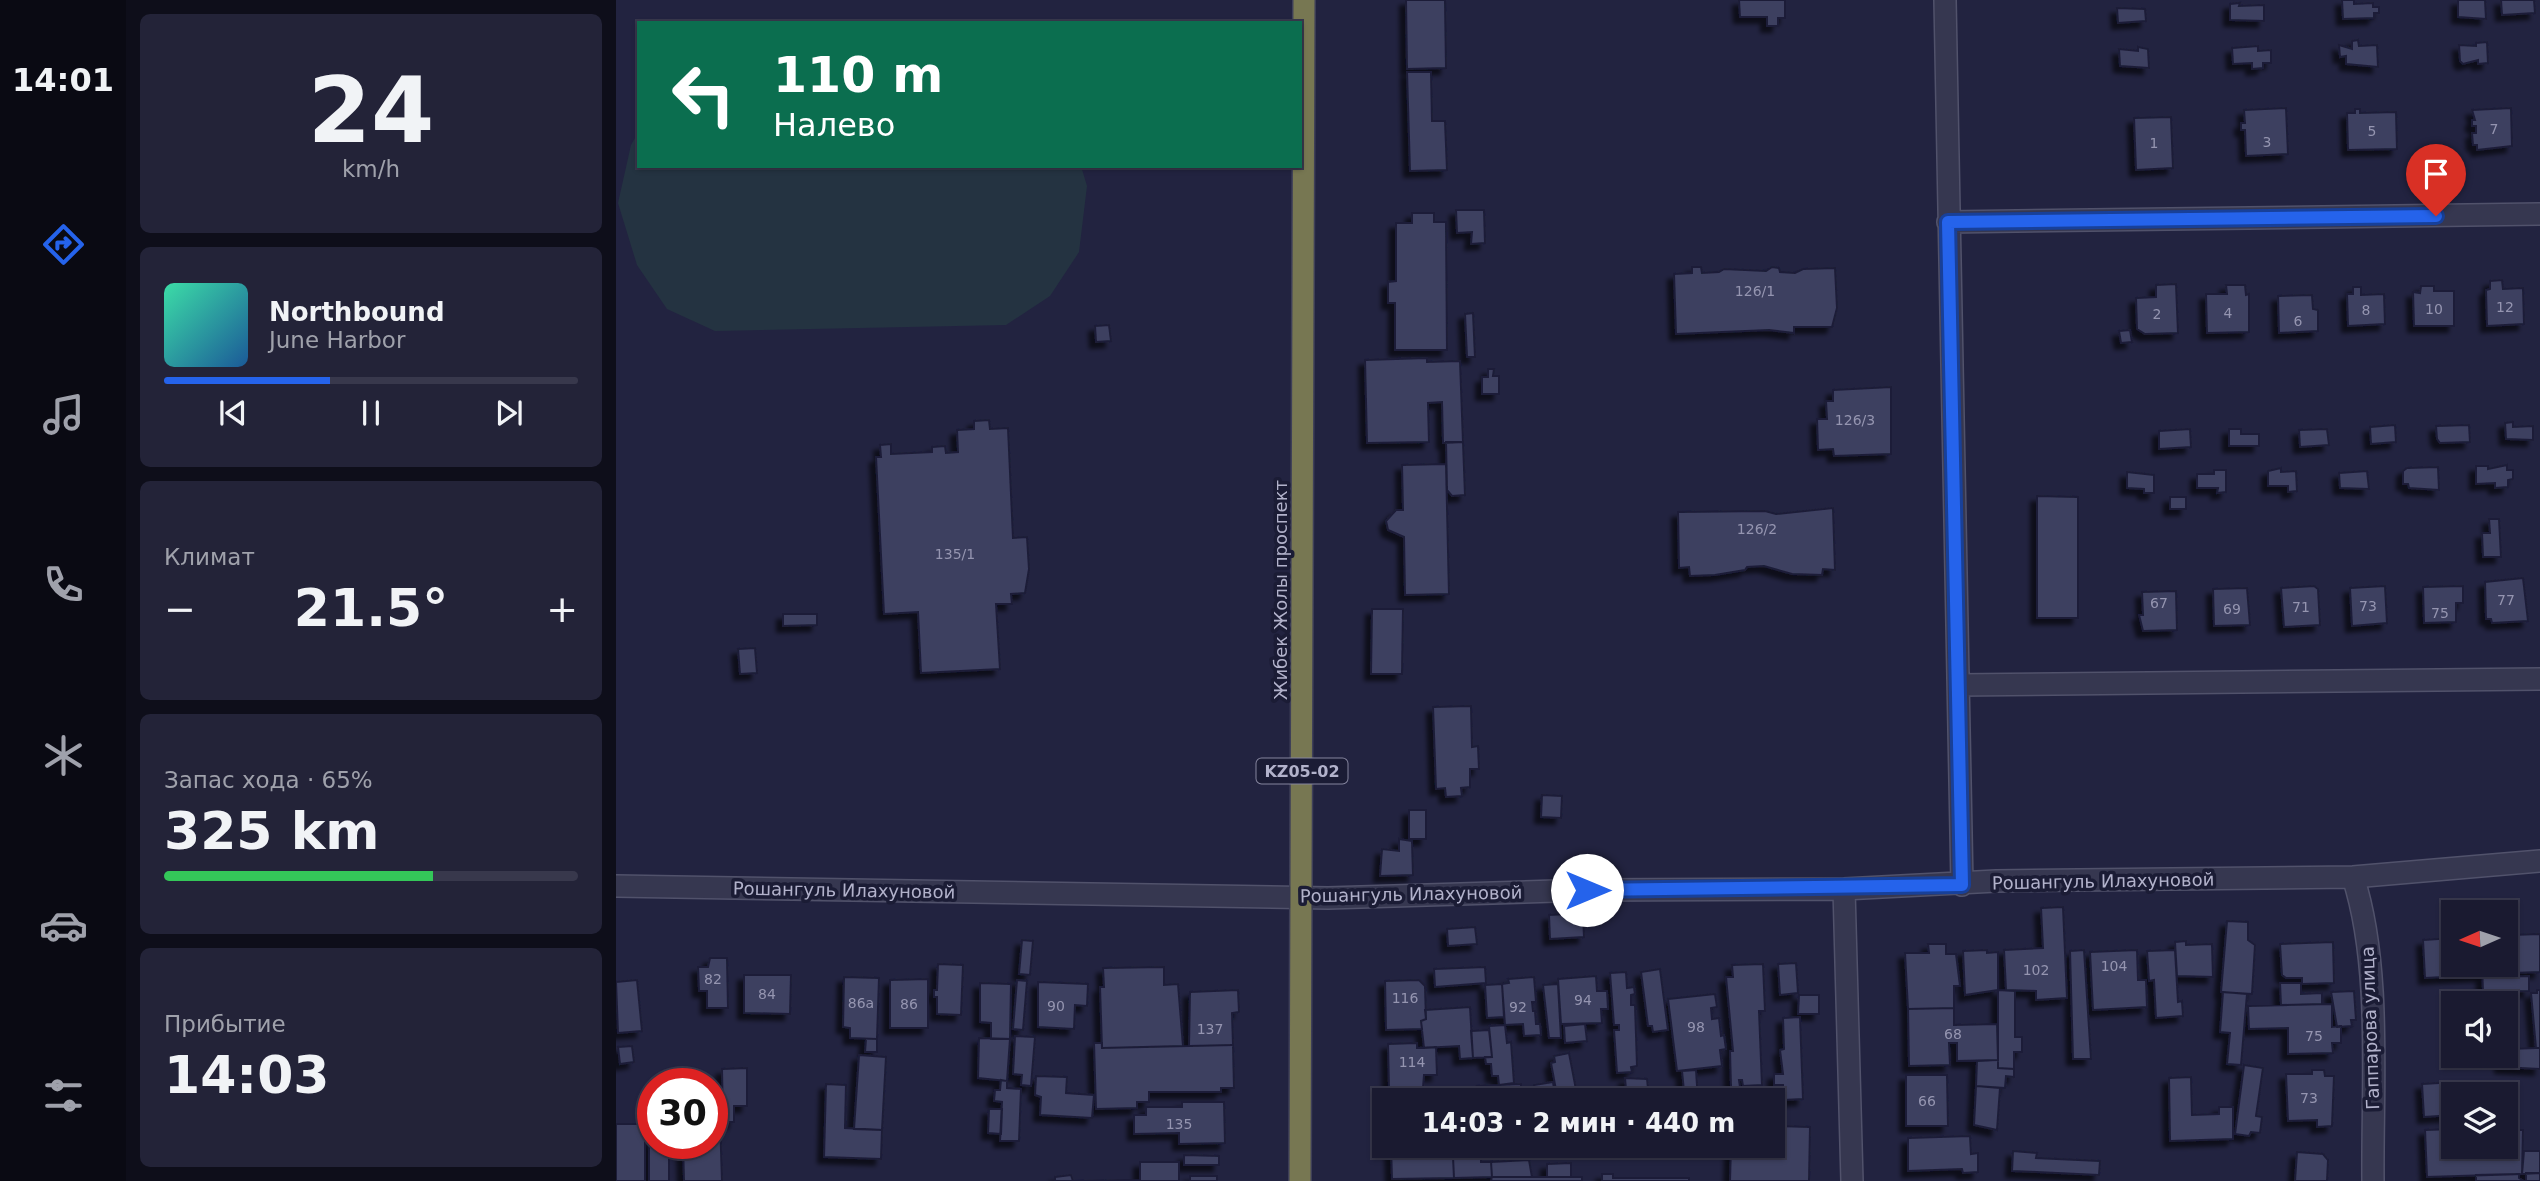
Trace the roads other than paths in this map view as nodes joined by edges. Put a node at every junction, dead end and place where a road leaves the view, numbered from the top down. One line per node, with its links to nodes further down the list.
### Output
1 (1304, 0): 12 (highway, Жибек Жолы проспект / KZ05-02)
2 (1945, 0): 4 (street)
3 (2540, 214): 4 (street)
4 (1948, 222): 6 (street)
5 (2540, 679): 6 (street)
6 (1959, 685): 9 (street)
7 (2540, 860): 8 (street, Рошангуль Илахуновой)
8 (2353, 877): 9 (street, Рошангуль Илахуновой); 15 (street, Гаппарова улица)
9 (1962, 885): 11 (street, Рошангуль Илахуновой)
10 (616, 886): 12 (street, Рошангуль Илахуновой)
11 (1844, 889): 12 (street, Рошангуль Илахуновой); 14 (street)
12 (1302, 896): 13 (highway, Жибек Жолы проспект / KZ05-02)
13 (1300, 1181)
14 (1852, 1181)
15 (2373, 1181)

